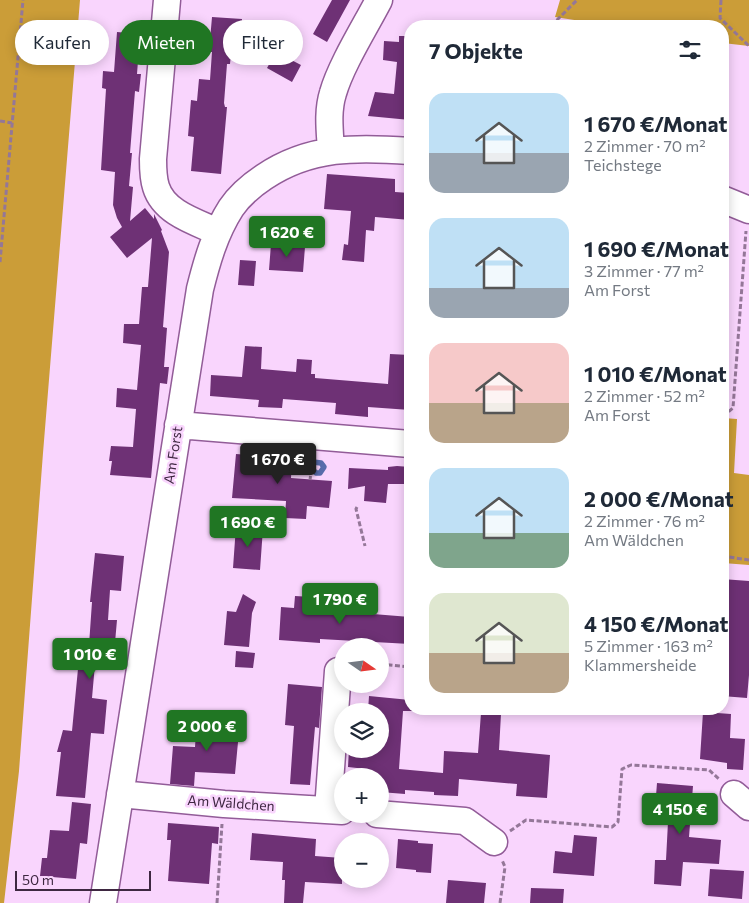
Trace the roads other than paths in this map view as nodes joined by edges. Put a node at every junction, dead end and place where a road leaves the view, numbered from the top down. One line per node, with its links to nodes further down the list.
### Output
1 (167, 0): 7 (street)
2 (379, 0): 3 (street)
3 (331, 151): 4 (street, Am Forst); 7 (street, Am Forst)
4 (404, 151)
5 (729, 202): 6 (street)
6 (748, 210)
7 (218, 232): 8 (street, Am Forst)
8 (178, 425): 9 (street); 12 (street, Am Forst)
9 (404, 444)
10 (338, 693): 11 (street)
11 (336, 768)
12 (120, 794): 13 (street, Am Wäldchen); 16 (street, Am Forst)
13 (334, 810)
14 (389, 815): 15 (street)
15 (494, 842)
16 (103, 903)

